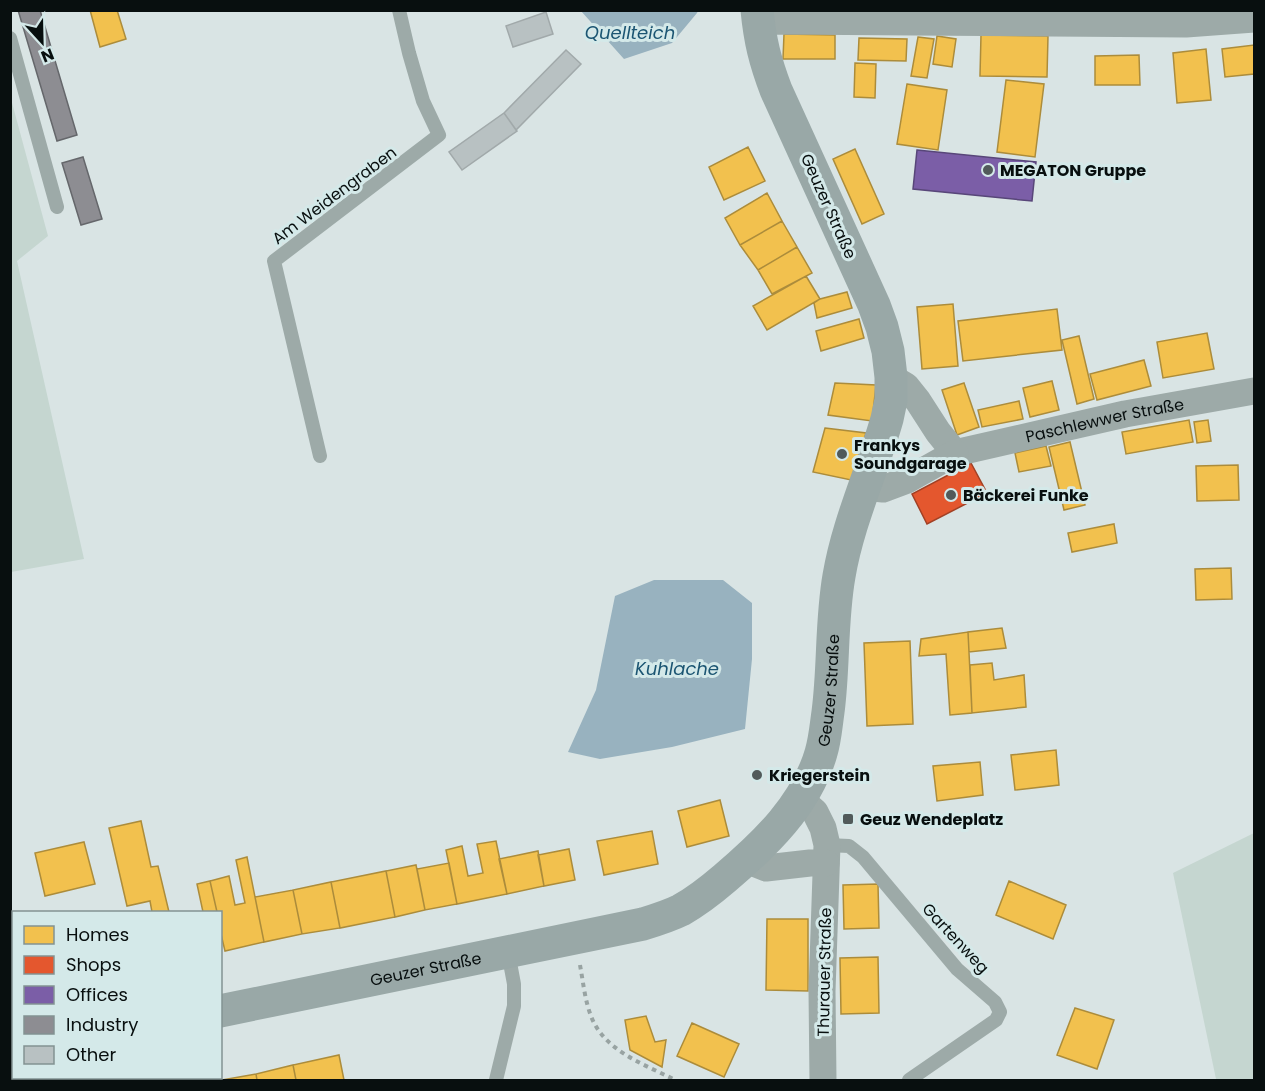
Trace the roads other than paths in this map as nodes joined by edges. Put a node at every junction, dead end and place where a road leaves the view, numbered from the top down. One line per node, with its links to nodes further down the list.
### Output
1 (399, 10): 9 (lane, Am Weidengraben)
2 (757, 16): 3 (street); 6 (main road, Geuzer Straße)
3 (1254, 19)
4 (10, 38): 5 (lane)
5 (57, 207)
6 (891, 377): 8 (street); 10 (main road, Geuzer Straße)
7 (1254, 391): 8 (street, Paschlewwer Straße)
8 (955, 453): 10 (street, Paschlewwer Straße)
9 (320, 456)
10 (864, 487): 11 (main road, Geuzer Straße)
11 (800, 799): 12 (street, Thurauer Straße); 13 (main road, Geuzer Straße)
12 (826, 854): 13 (street); 17 (street, Thurauer Straße); 18 (lane, Gartenweg)
13 (746, 860): 14 (main road, Geuzer Straße)
14 (508, 952): 15 (main road, Geuzer Straße); 16 (lane)
15 (222, 1011)
16 (496, 1080)
17 (822, 1080)
18 (909, 1080)

